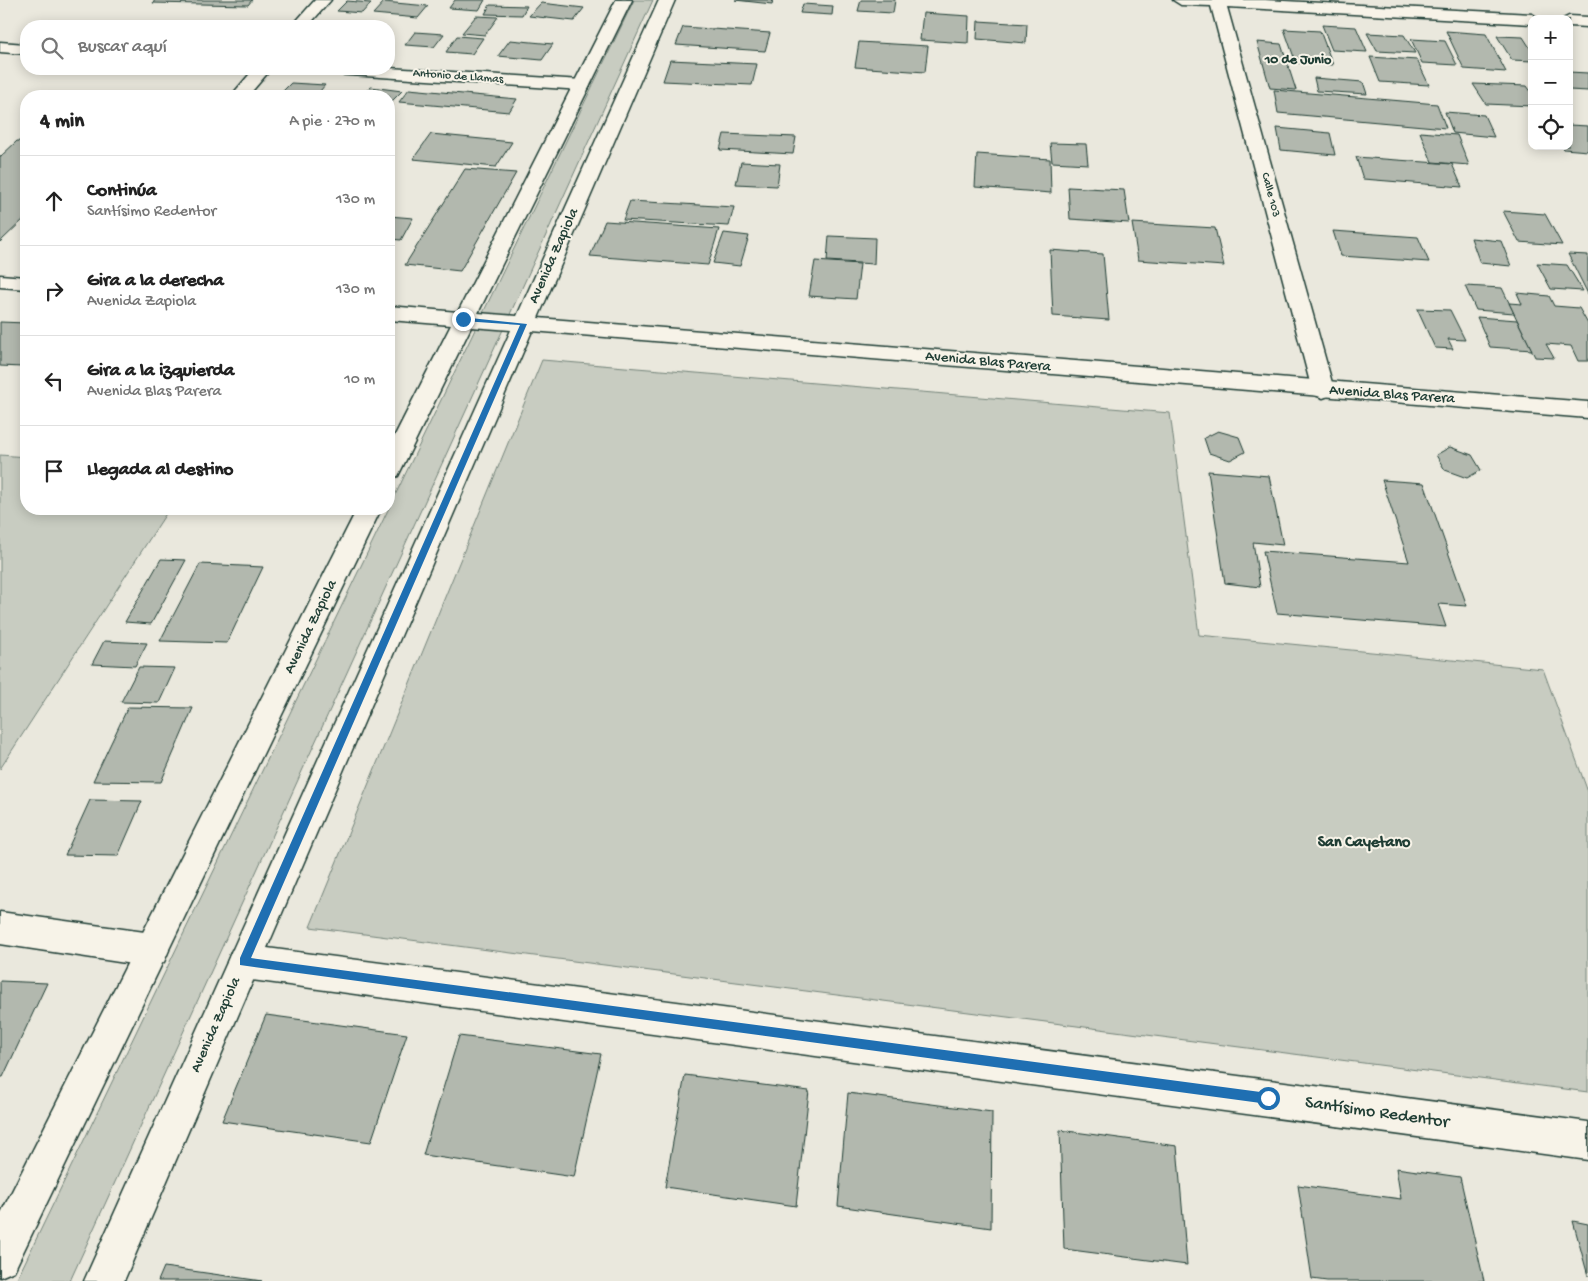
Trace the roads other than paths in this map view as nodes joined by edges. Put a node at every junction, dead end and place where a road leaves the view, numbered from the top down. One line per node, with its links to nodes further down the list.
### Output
1 (323, 0): 7 (main road)
2 (624, 0): 14 (main road)
3 (667, 0): 20 (main road, Avenida Zapiola)
4 (1181, 0): 5 (main road)
5 (1217, 1): 6 (main road); 21 (main road, Calle 103)
6 (1528, 19)
7 (305, 20)
8 (1573, 21): 9 (main road)
9 (1588, 22)
10 (0, 47): 11 (main road)
11 (20, 48)
12 (395, 73): 14 (main road, Antonio de Llamas)
13 (258, 75): 15 (main road)
14 (582, 85): 19 (main road)
15 (244, 90)
16 (0, 281): 17 (main road)
17 (20, 283)
18 (395, 313): 19 (main road, Avenida Blas Parera)
19 (463, 319): 20 (main road, Avenida Blas Parera); 23 (main road)
20 (524, 324): 21 (main road, Avenida Blas Parera); 27 (main road, Avenida Zapiola)
21 (1323, 390): 22 (main road, Avenida Blas Parera)
22 (1588, 410)
23 (395, 458)
24 (367, 515): 26 (main road, Avenida Zapiola)
25 (0, 928): 26 (main road)
26 (152, 950): 29 (main road, Avenida Zapiola)
27 (244, 962): 28 (main road, Santísimo Redentor); 30 (main road, Avenida Zapiola)
28 (1588, 1141)
29 (0, 1257)
30 (104, 1281)

